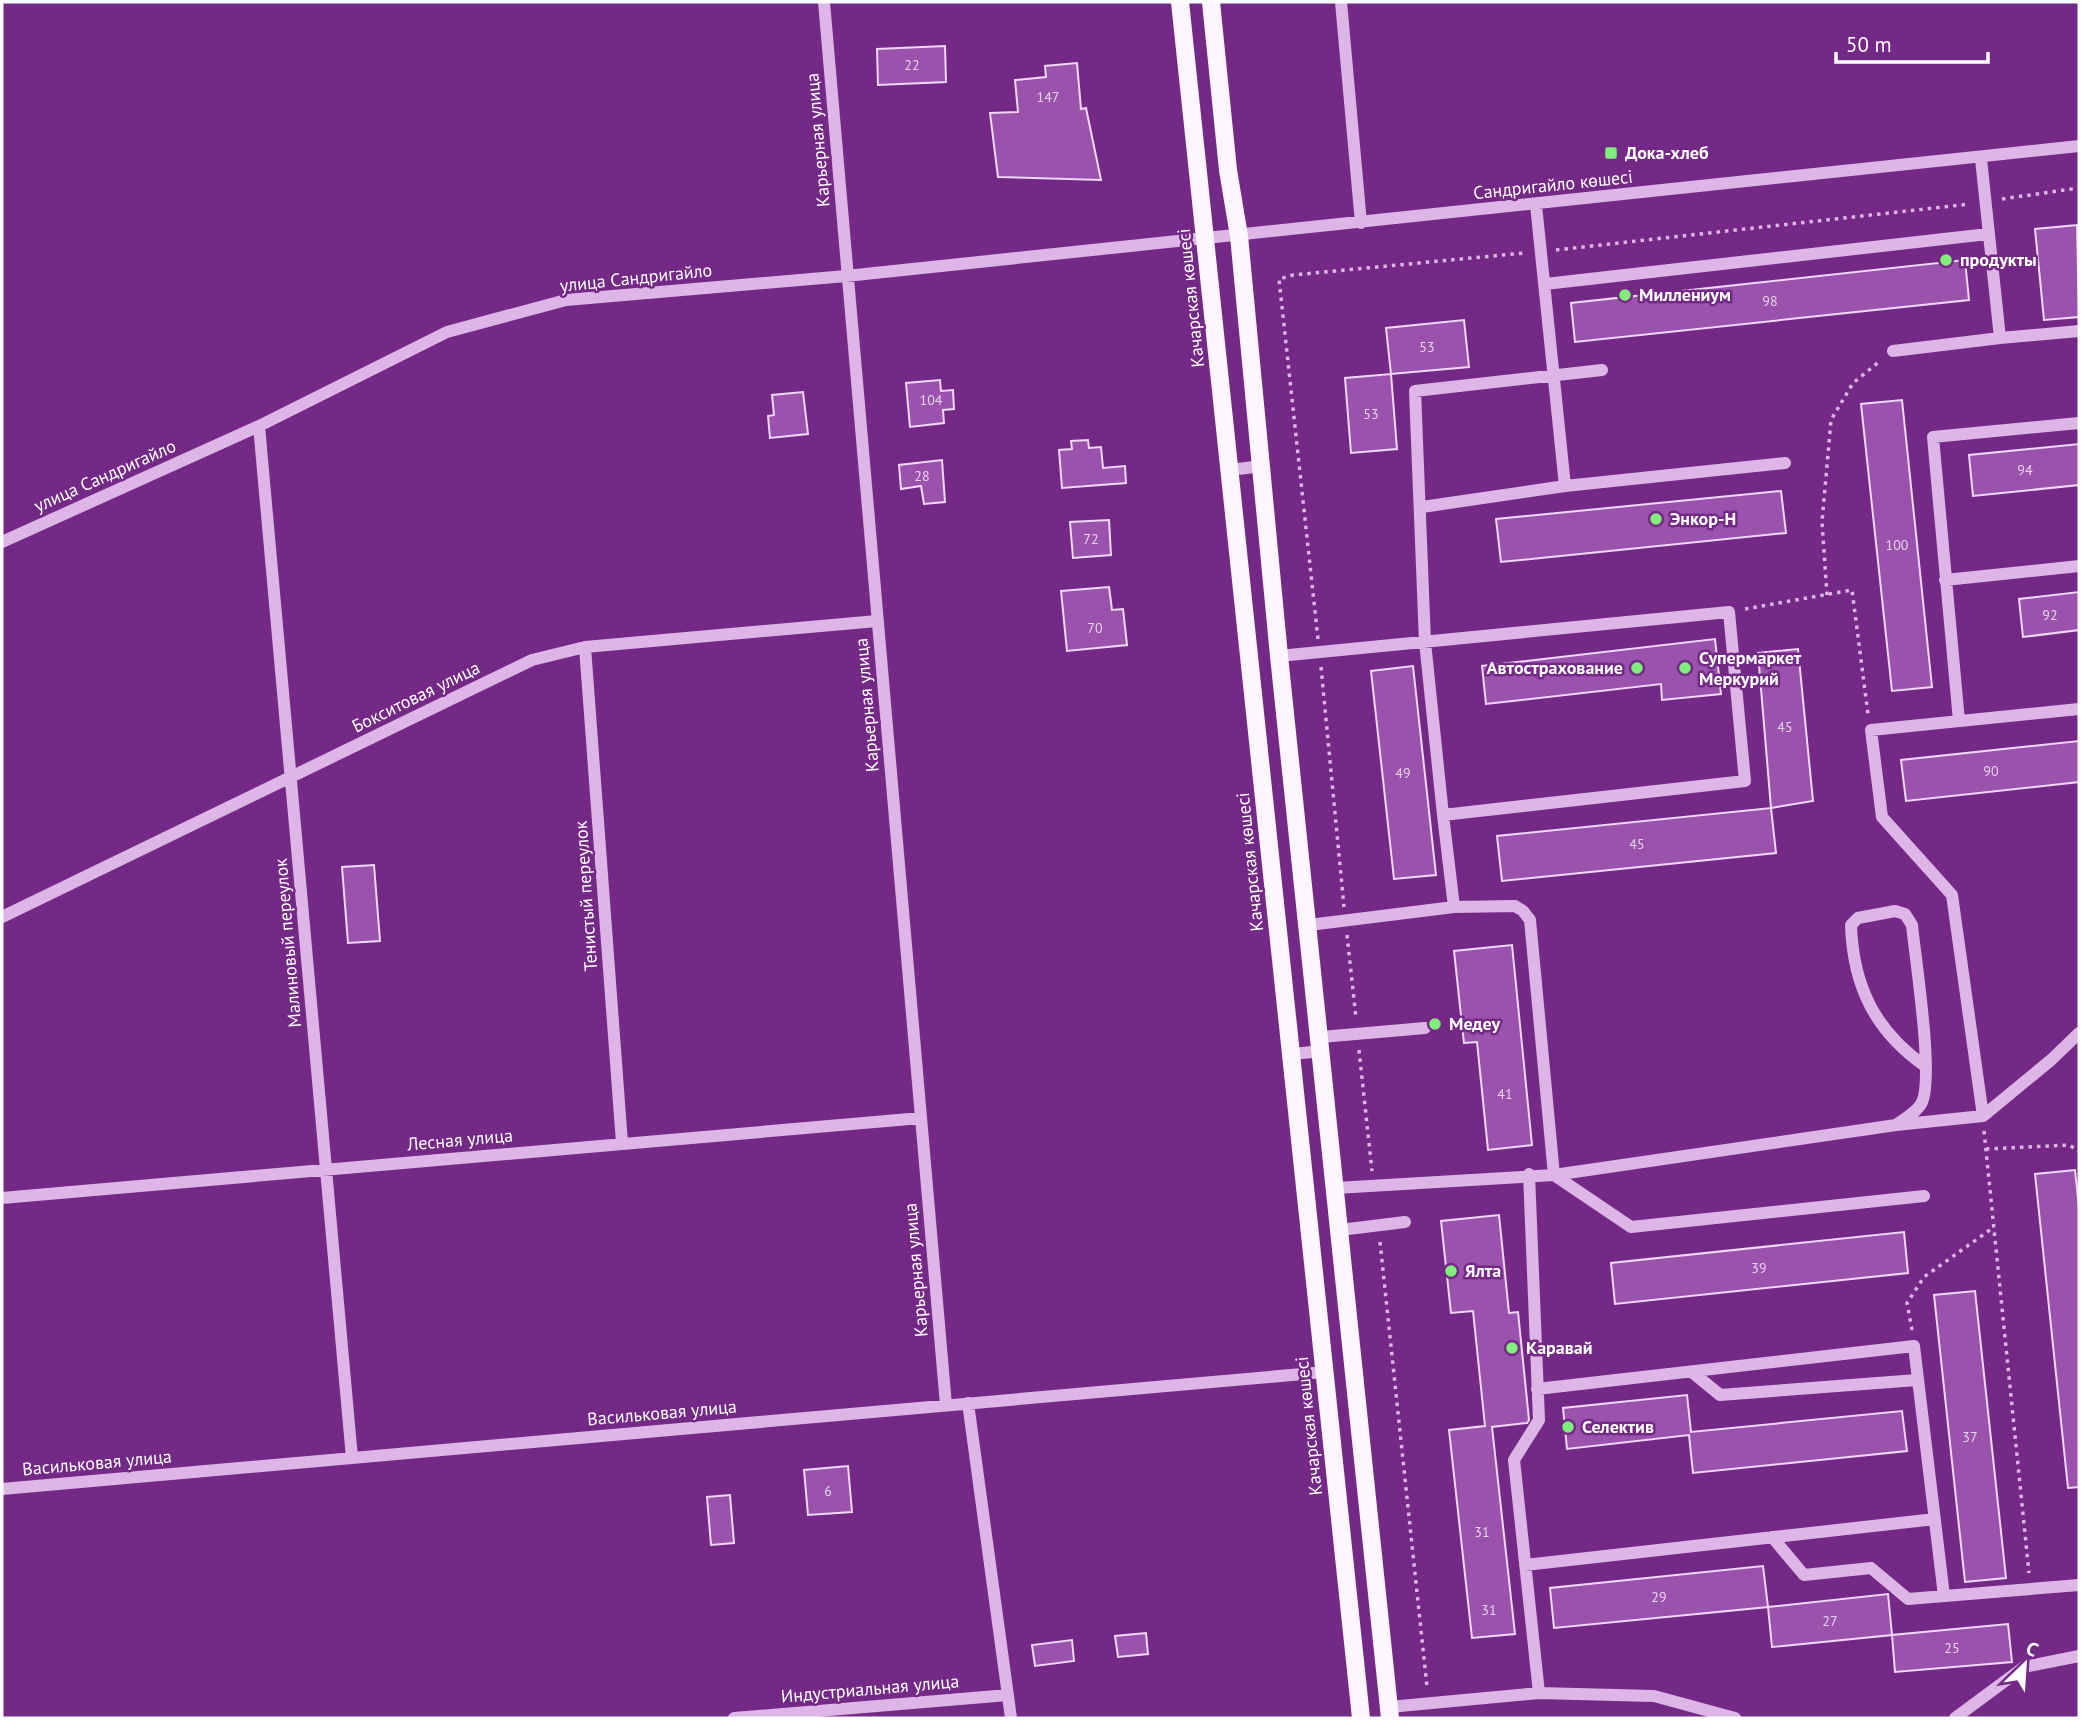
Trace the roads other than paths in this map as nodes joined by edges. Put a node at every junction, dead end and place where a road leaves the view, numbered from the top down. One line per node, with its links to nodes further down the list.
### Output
1 (824, 2): 12 (street, Карьерная улица)
2 (1180, 2): 11 (main road, Качарская көшесі)
3 (1211, 2): 10 (main road)
4 (1341, 2): 8 (street)
5 (2079, 146): 6 (street, Сандригайло көшесі)
6 (1981, 159): 7 (street, Сандригайло көшесі); 9 (street)
7 (1536, 205): 8 (street, Сандригайло көшесі); 13 (street)
8 (1361, 223): 10 (street, Сандригайло көшесі)
9 (1988, 234): 13 (street); 15 (street)
10 (1239, 236): 11 (street, улица Сандригайло); 22 (main road)
11 (1206, 239): 12 (street, улица Сандригайло); 23 (main road, Качарская көшесі)
12 (846, 276): 20 (street, улица Сандригайло); 29 (street, Карьерная улица)
13 (1545, 284): 18 (street)
14 (2079, 331): 15 (street)
15 (2000, 338): 16 (street)
16 (1893, 351)
17 (1601, 370): 18 (street)
18 (1553, 374): 24 (street); 25 (street)
19 (2079, 423): 28 (street)
20 (259, 426): 26 (street, улица Сандригайло); 35 (street, Малиновый переулок)
21 (1785, 463): 24 (street)
22 (1262, 466): 23 (street); 32 (main road)
23 (1230, 470): 43 (main road, Качарская көшесі)
24 (1565, 486): 25 (street)
25 (1422, 507): 30 (street)
26 (2, 542)
27 (2079, 566): 28 (street)
28 (1945, 580): 34 (street)
29 (877, 621): 31 (street, Бокситовая улица); 46 (street, Карьерная улица)
30 (1425, 642): 32 (street); 36 (street); 36 (street)
31 (585, 647): 35 (street, Бокситовая улица); 48 (street, Тенистый переулок)
32 (1279, 656): 39 (main road)
33 (2079, 709): 34 (street)
34 (1959, 721): 45 (street)
35 (291, 776): 38 (street, Бокситовая улица); 49 (street, Малиновый переулок)
36 (1443, 815): 37 (street)
37 (1454, 907): 39 (street); 51 (street)
38 (2, 917)
39 (1309, 925): 42 (main road)
40 (1425, 1028): 42 (street)
41 (2079, 1032): 45 (street)
42 (1321, 1044): 43 (street); 52 (main road)
43 (1292, 1055): 57 (main road, Качарская көшесі)
44 (1925, 1066): 44 (street); 47 (street)
45 (1983, 1116): 47 (street)
46 (921, 1118): 48 (street, Лесная улица); 62 (street, Карьерная улица)
47 (1896, 1125): 51 (street)
48 (622, 1143): 49 (street, Лесная улица)
49 (325, 1170): 54 (street, Лесная улица); 63 (street, Малиновый переулок)
50 (1529, 1174): 51 (street); 52 (street); 60 (street)
51 (1554, 1175): 53 (street)
52 (1336, 1188): 56 (main road)
53 (1924, 1196)
54 (2, 1198)
55 (1405, 1222): 56 (street)
56 (1340, 1230): 73 (main road)
57 (1325, 1372): 61 (street, Васильковая улица); 76 (main road, Качарская көшесі)
58 (1692, 1372): 59 (street); 59 (street); 60 (street)
59 (1917, 1380): 65 (street)
60 (1537, 1389): 67 (street)
61 (968, 1403): 62 (street, Васильковая улица); 72 (street)
62 (946, 1405): 63 (street, Васильковая улица)
63 (352, 1458): 64 (street, Васильковая улица)
64 (2, 1489)
65 (1935, 1519): 66 (street); 69 (street)
66 (1772, 1537): 67 (street); 69 (street)
67 (1525, 1565): 71 (street)
68 (2079, 1585): 69 (street)
69 (1944, 1596)
70 (2079, 1656): 78 (street)
71 (1539, 1693): 73 (street); 77 (street)
72 (1008, 1695): 74 (street, Индустриальная улица); 75 (street)
73 (1390, 1713)
74 (734, 1718)
75 (1011, 1718)
76 (1361, 1718)
77 (1735, 1718)
78 (1955, 1718)

